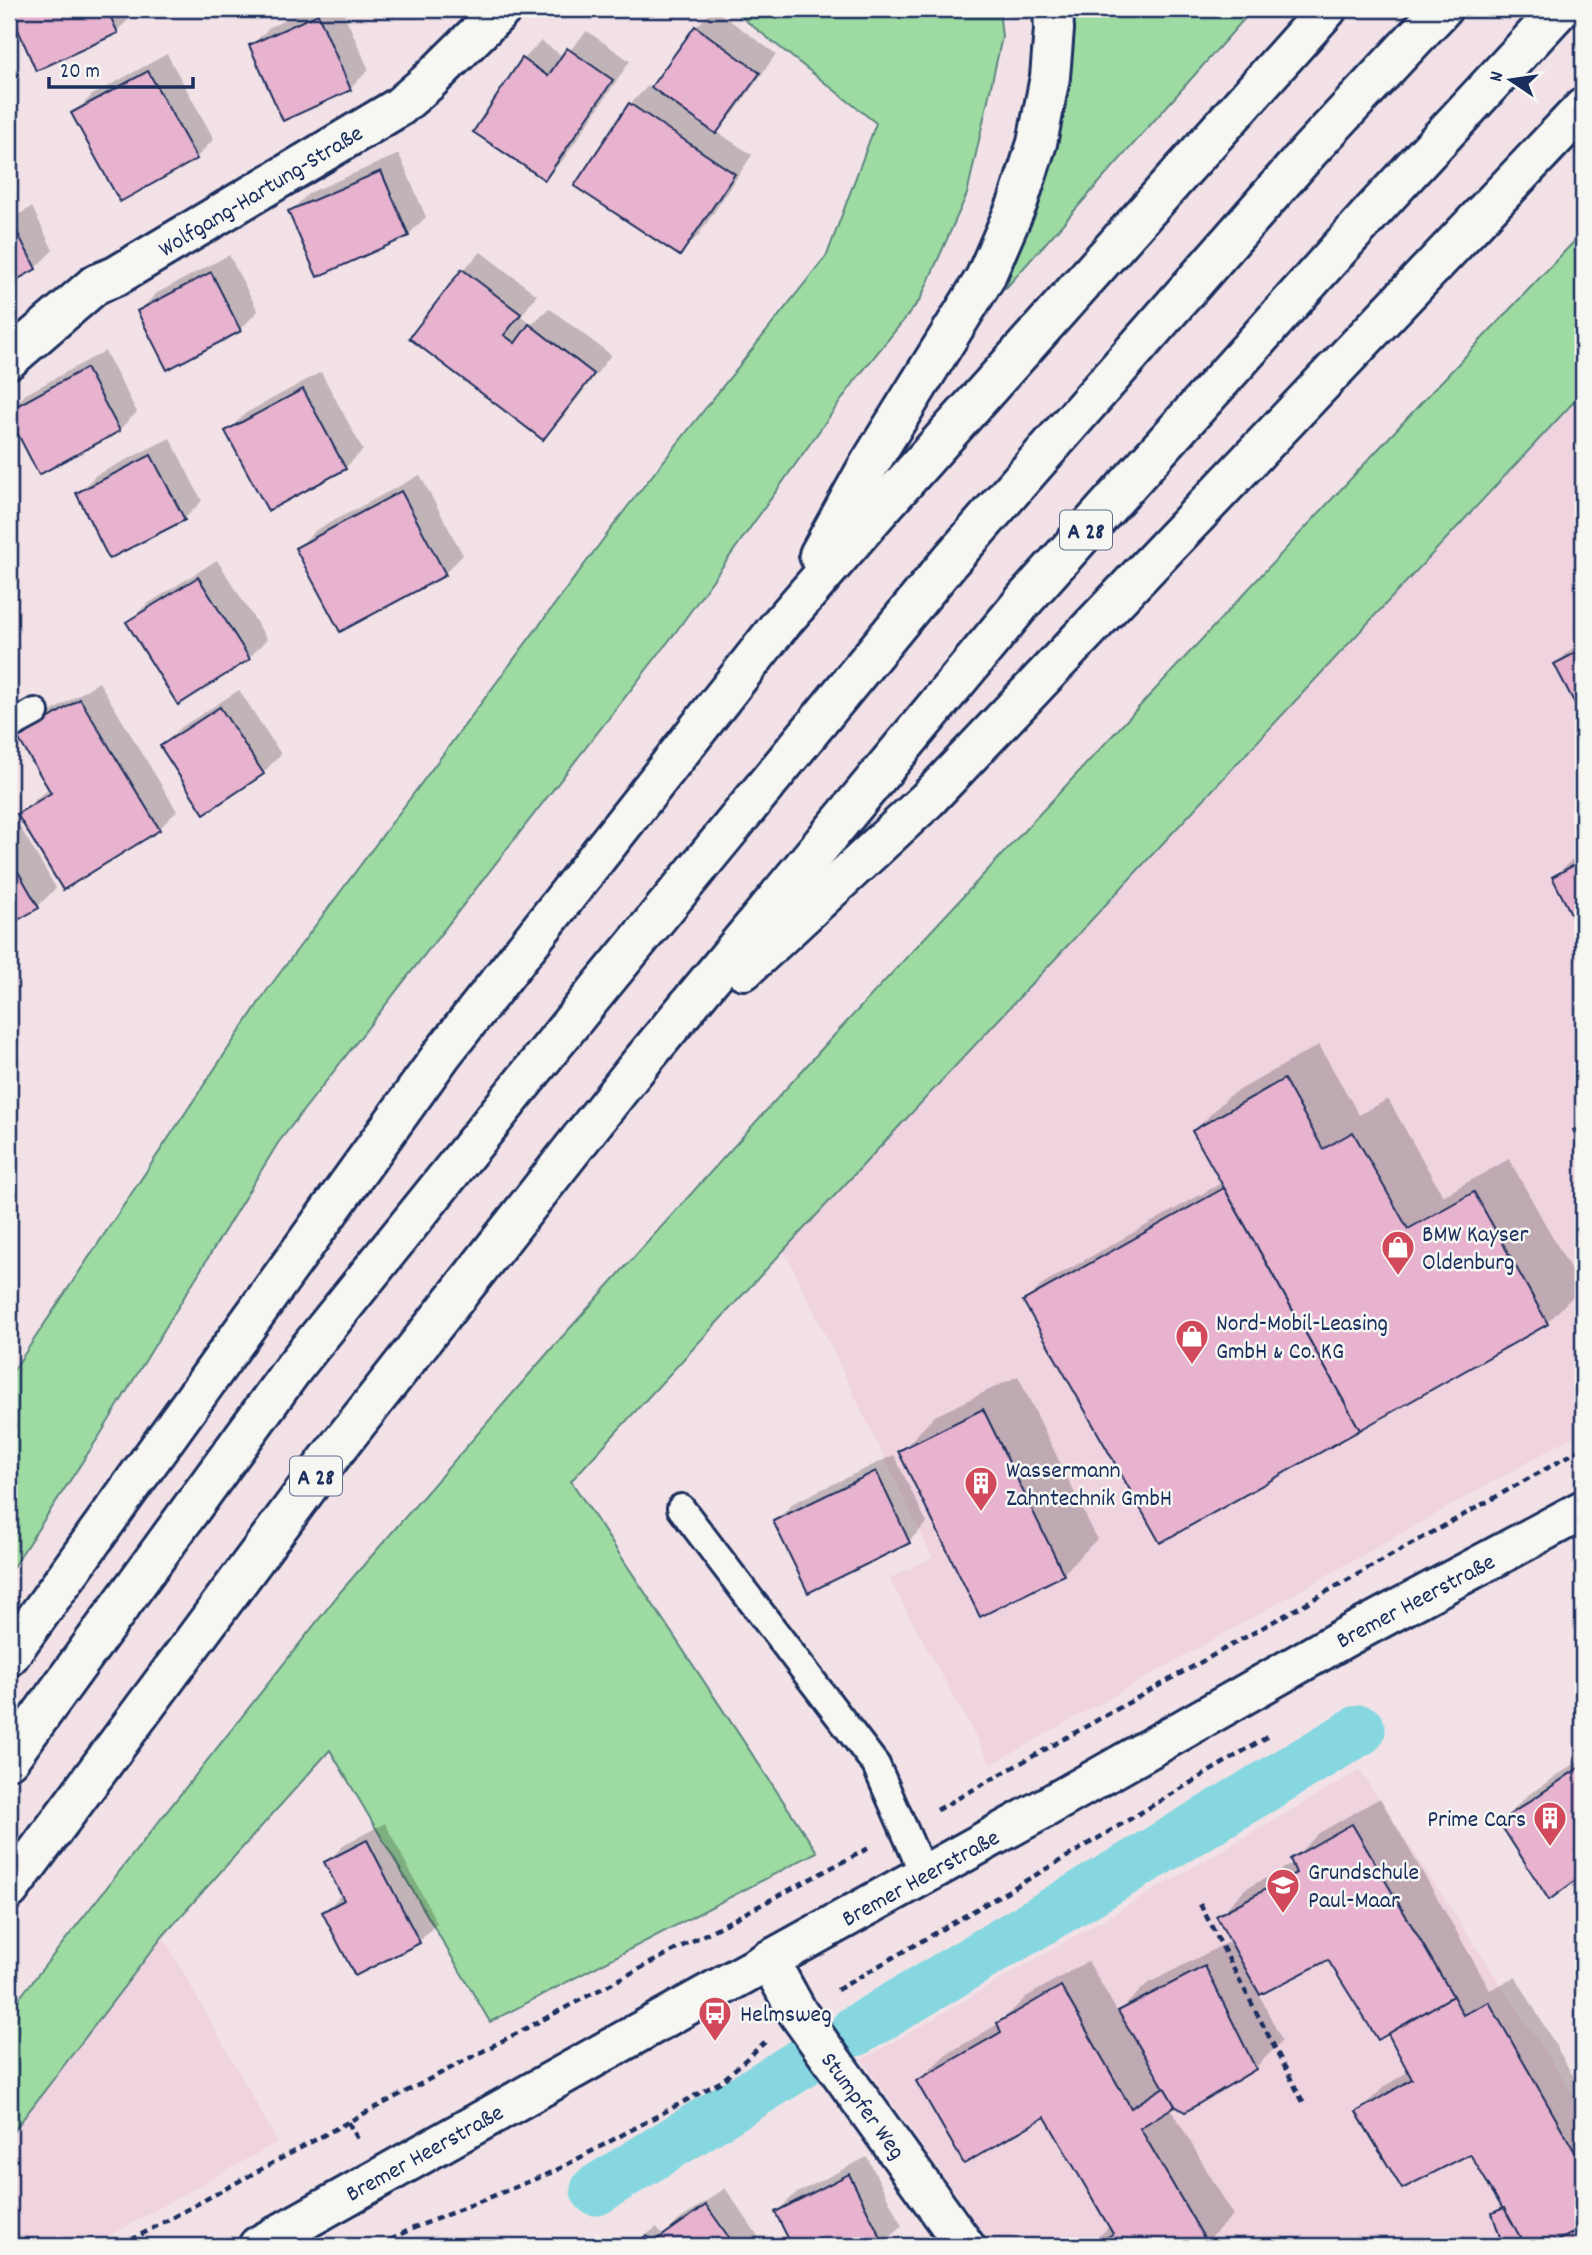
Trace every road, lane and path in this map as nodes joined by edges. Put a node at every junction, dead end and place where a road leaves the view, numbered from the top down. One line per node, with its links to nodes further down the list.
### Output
1 (502, 9): 7 (main road, Wolfgang-Hartung-Straße)
2 (1053, 9): 8 (main road)
3 (1327, 9): 8 (main road)
4 (1442, 9): 17 (main road)
5 (1560, 9): 11 (main road, A 28)
6 (1583, 108): 11 (main road)
7 (9, 359)
8 (779, 626): 15 (main road)
9 (35, 712): 10 (lane)
10 (9, 726)
11 (634, 1071): 20 (main road, A 28)
12 (1583, 1448): 18 (path)
13 (681, 1508): 18 (lane)
14 (1583, 1510): 19 (main road, Bremer Heerstraße)
15 (9, 1656)
16 (1272, 1734): 23 (path)
17 (9, 1759)
18 (903, 1829): 19 (lane); 25 (path)
19 (924, 1875): 22 (main road, Bremer Heerstraße)
20 (9, 1890)
21 (1200, 1904): 24 (path)
22 (769, 1960): 23 (main road, Stumpfer Weg); 26 (main road, Bremer Heerstraße)
23 (798, 2013): 27 (path); 28 (main road, Stumpfer Weg)
24 (1303, 2102)
25 (120, 2246)
26 (261, 2246)
27 (380, 2246)
28 (965, 2246)

